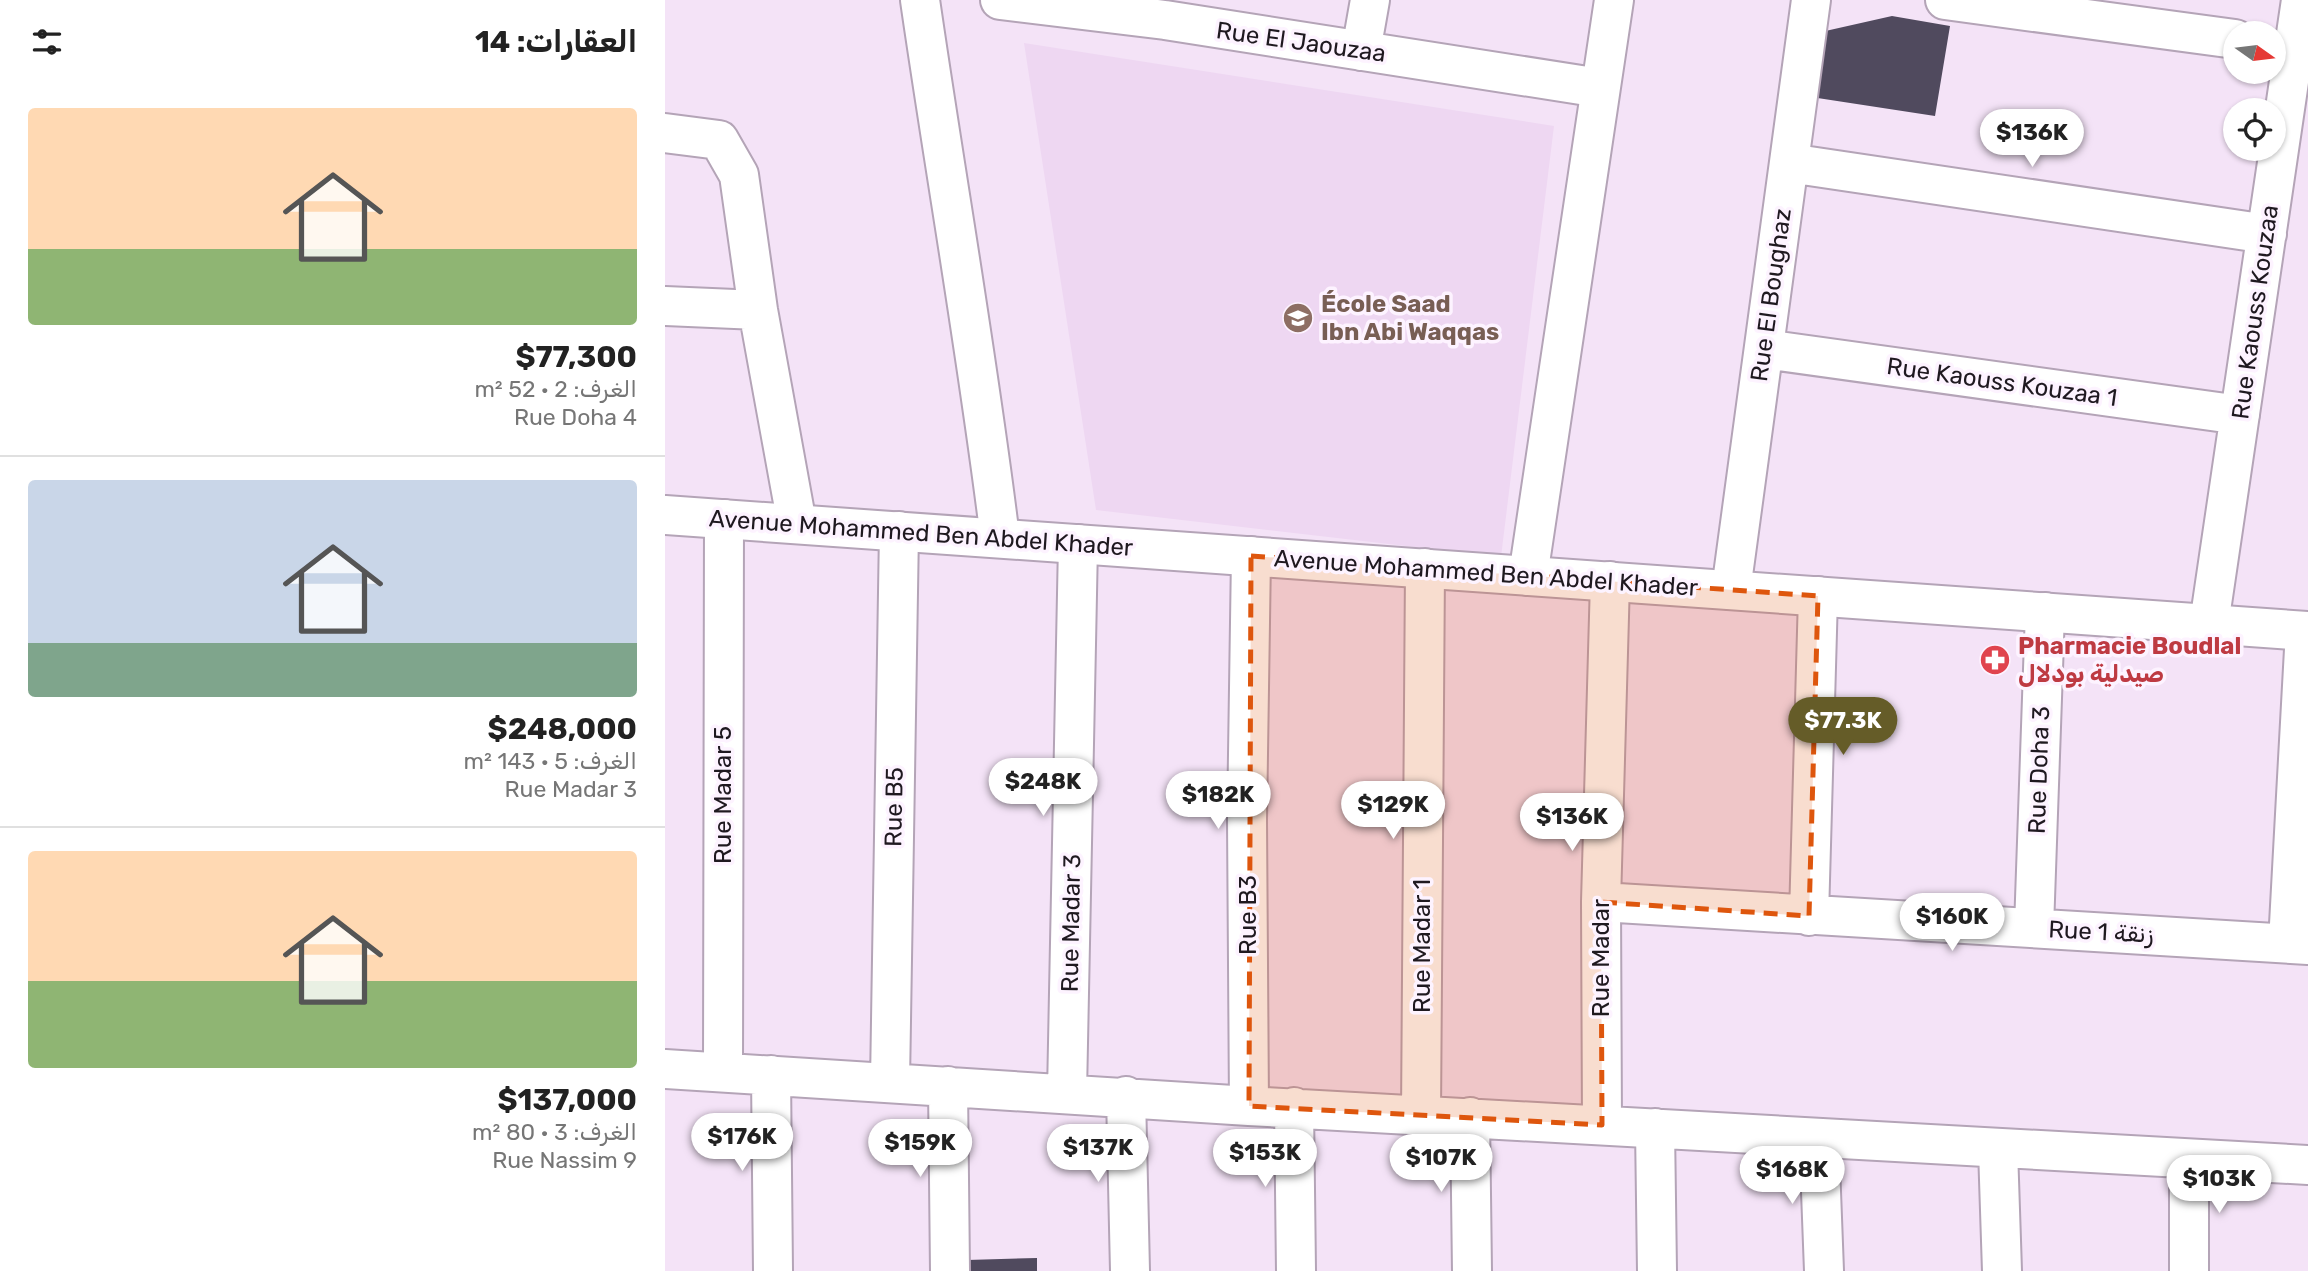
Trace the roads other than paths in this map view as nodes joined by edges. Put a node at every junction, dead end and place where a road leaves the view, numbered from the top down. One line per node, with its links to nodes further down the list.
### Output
1 (920, 0): 25 (street)
2 (1000, 0): 8 (street, Rue El Jaouzaa)
3 (1370, 0): 11 (street)
4 (1614, 0): 13 (street)
5 (1811, 0): 15 (street, Rue El Boughaz)
6 (1945, 0): 9 (street)
7 (2301, 0): 10 (street, Rue Kaouss Kouzaa)
8 (1166, 10): 11 (street, Rue El Jaouzaa)
9 (2223, 36)
10 (2286, 40)
11 (1361, 51): 13 (street, Rue El Jaouzaa)
12 (2280, 84): 16 (street, Rue Kaouss Kouzaa)
13 (1600, 88): 29 (street)
14 (665, 133): 18 (street)
15 (1789, 163): 16 (street); 19 (street, Rue El Boughaz)
16 (2267, 234): 20 (street, Rue Kaouss Kouzaa)
17 (665, 306): 18 (street)
18 (758, 310): 23 (street)
19 (1764, 349): 20 (street, Rue Kaouss Kouzaa 1); 31 (street, Rue El Boughaz)
20 (2240, 415): 34 (street, Rue Kaouss Kouzaa)
21 (665, 514): 22 (street, Avenue Mohammed Ben Abdel Khader)
22 (724, 519): 23 (street, Avenue Mohammed Ben Abdel Khader); 41 (street, Rue Madar 5)
23 (797, 524): 24 (street, Avenue Mohammed Ben Abdel Khader)
24 (899, 531): 25 (street, Avenue Mohammed Ben Abdel Khader); 43 (street, Rue B5)
25 (1000, 538): 26 (street, Avenue Mohammed Ben Abdel Khader)
26 (1078, 544): 27 (street, Avenue Mohammed Ben Abdel Khader); 45 (street, Rue Madar 3)
27 (1251, 556): 28 (street, Avenue Mohammed Ben Abdel Khader); 47 (street, Rue B3)
28 (1425, 568): 29 (street, Avenue Mohammed Ben Abdel Khader); 49 (street, Rue Madar 1)
29 (1528, 576): 30 (street, Avenue Mohammed Ben Abdel Khader)
30 (1610, 581): 31 (street, Avenue Mohammed Ben Abdel Khader); 36 (street, Rue Madar)
31 (1731, 590): 32 (street, Avenue Mohammed Ben Abdel Khader)
32 (1818, 596): 33 (street, Avenue Mohammed Ben Abdel Khader); 37 (street)
33 (2045, 612): 34 (street, Avenue Mohammed Ben Abdel Khader); 38 (street, Rue Doha 3)
34 (2209, 624): 35 (street, Avenue Mohammed Ben Abdel Khader)
35 (2307, 631): 39 (street)
36 (1601, 902): 37 (street, Rue 1 زنقة); 51 (street, Rue Madar)
37 (1809, 916): 38 (street, Rue 1 زنقة)
38 (2033, 928): 39 (street, Rue 1 زنقة)
39 (2298, 944)
40 (665, 1069): 41 (street)
41 (723, 1072): 42 (street)
42 (771, 1075): 43 (street); 57 (street)
43 (890, 1082): 44 (street)
44 (948, 1086): 45 (street); 58 (street)
45 (1067, 1093): 46 (street)
46 (1126, 1096): 47 (street); 59 (street)
47 (1249, 1106): 48 (street)
48 (1294, 1107): 49 (street); 60 (street)
49 (1421, 1114): 50 (street)
50 (1470, 1117): 51 (street); 61 (street)
51 (1602, 1125): 52 (street)
52 (1655, 1128): 53 (street); 62 (street)
53 (1819, 1138): 54 (street); 63 (street)
54 (1998, 1149): 55 (street); 64 (street)
55 (2189, 1160): 56 (street); 65 (street)
56 (2308, 1166)
57 (773, 1271)
58 (950, 1271)
59 (1130, 1271)
60 (1296, 1271)
61 (1472, 1271)
62 (1657, 1271)
63 (1824, 1271)
64 (2002, 1271)
65 (2189, 1271)

